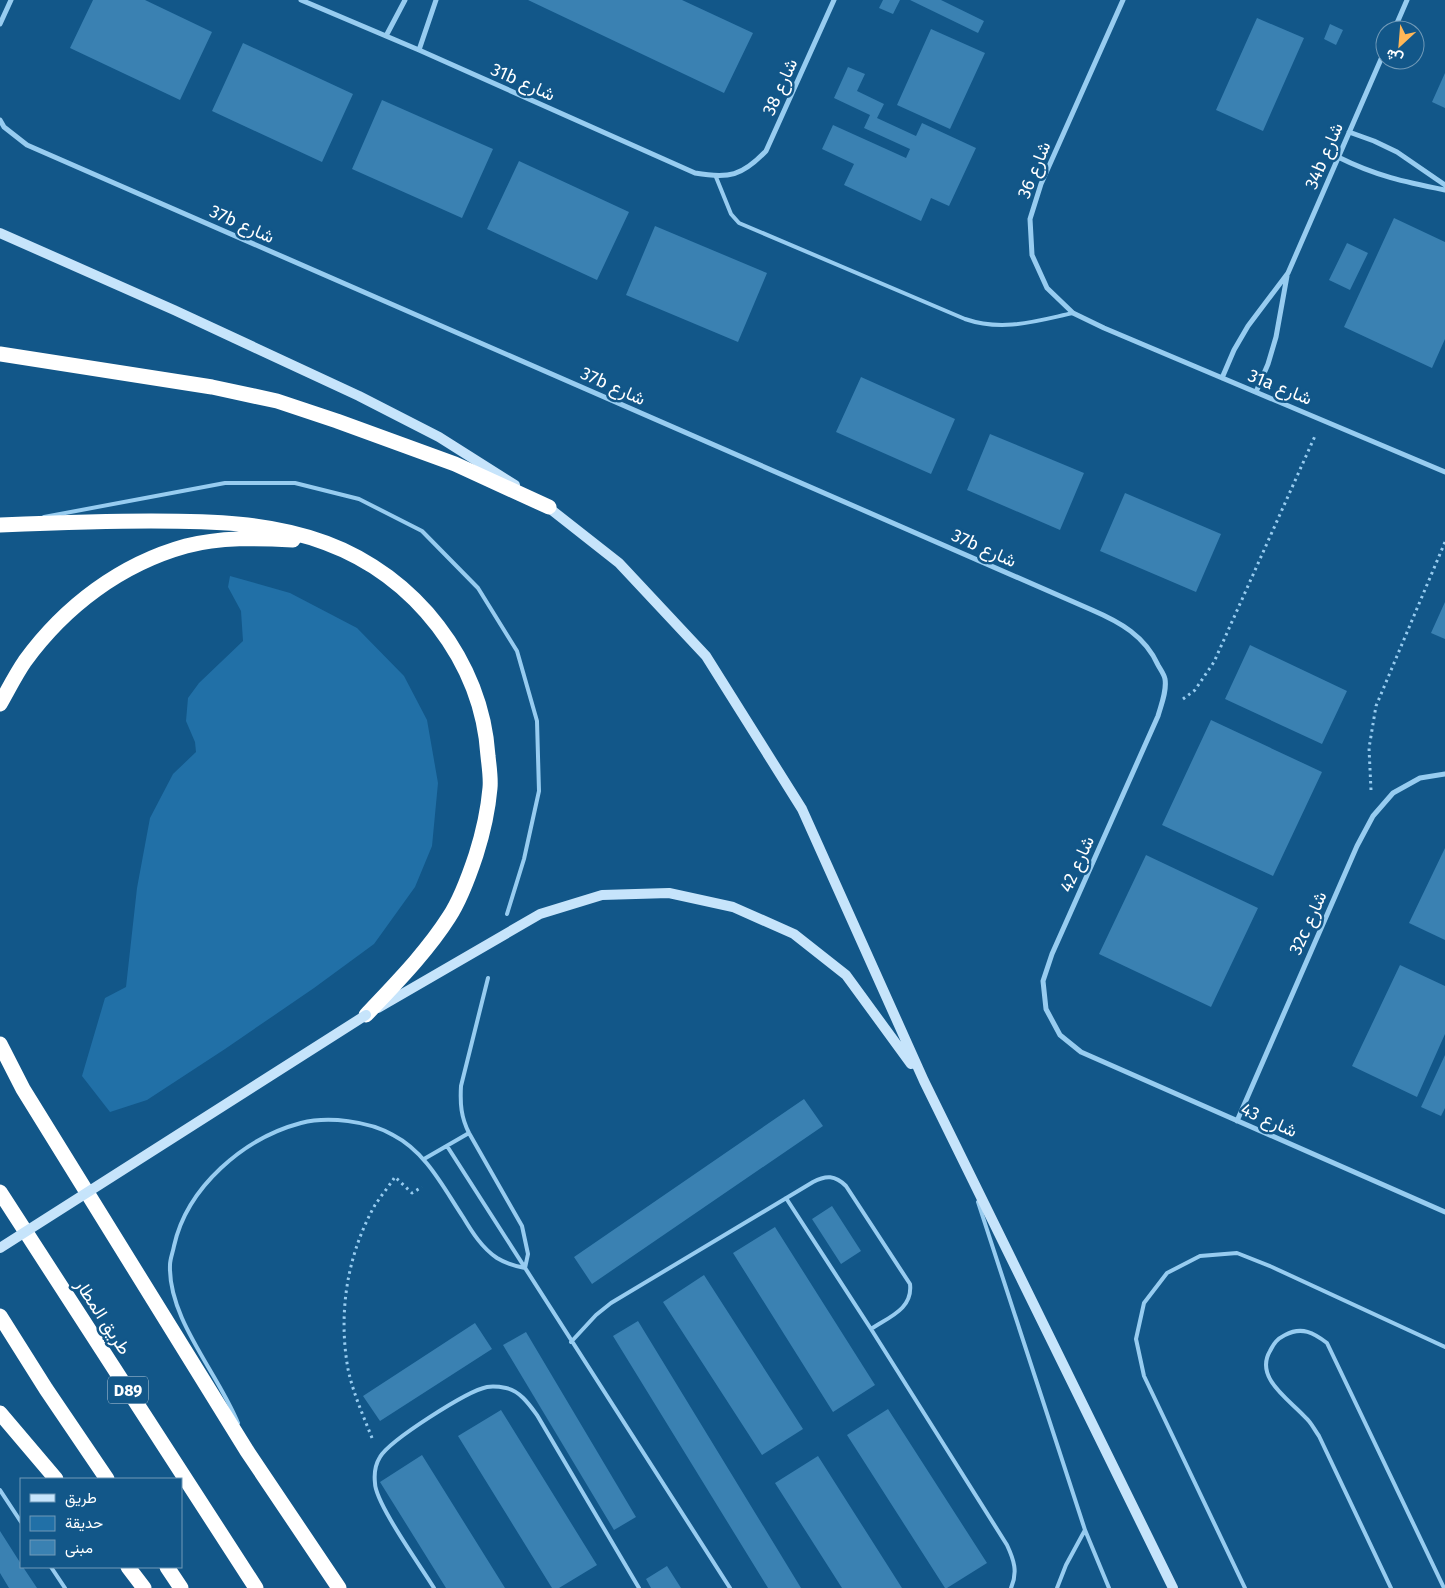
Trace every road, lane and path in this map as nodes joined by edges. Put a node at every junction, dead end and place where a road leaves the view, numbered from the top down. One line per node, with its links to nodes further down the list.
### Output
1 (11, 0): 9 (street)
2 (301, 0): 10 (street, 31b شارع)
3 (405, 0): 10 (street)
4 (436, 0): 11 (street)
5 (834, 0): 16 (street, شارع 38)
6 (1123, 0): 22 (street, شارع 36)
7 (1407, 0): 8 (street)
8 (1398, 20)
9 (0, 24)
10 (386, 36): 11 (street, 31b شارع)
11 (419, 50): 17 (street, 31b شارع)
12 (1376, 70): 14 (street, 34b شارع)
13 (0, 120): 33 (street, 37b شارع)
14 (1349, 132): 15 (street, 34b شارع); 18 (street)
15 (1338, 157): 19 (street); 21 (street, 34b شارع)
16 (737, 174): 17 (street, 31b شارع)
17 (716, 177): 22 (lane)
18 (1445, 185)
19 (1445, 190)
20 (0, 233): 29 (main road)
21 (1288, 273): 25 (street); 26 (street)
22 (1073, 313): 23 (street, شارع 36)
23 (1104, 328): 25 (street, 31a شارع)
24 (0, 354): 29 (highway)
25 (1222, 378): 26 (street, 31a شارع)
26 (1256, 392): 27 (street, 31a شارع)
27 (1322, 419): 28 (street, 31a شارع); 35 (path)
28 (1445, 472)
29 (549, 507): 43 (main road)
30 (0, 525): 32 (highway); 38 (lane)
31 (1445, 542): 37 (path)
32 (326, 543): 34 (highway); 40 (highway)
33 (1165, 679): 35 (street, شارع 42)
34 (0, 704)
35 (1158, 716): 42 (street, شارع 42)
36 (1445, 774): 37 (street, 32c شارع)
37 (1373, 816): 44 (street, 32c شارع)
38 (507, 914)
39 (488, 978): 45 (lane)
40 (366, 1015): 43 (main road); 53 (main road, bridge)
41 (0, 1044): 60 (highway)
42 (1081, 1052): 44 (street, شارع 43)
43 (924, 1081): 48 (main road)
44 (1236, 1121): 52 (street, شارع 43)
45 (468, 1133): 46 (lane); 54 (lane)
46 (446, 1146): 47 (lane); 54 (lane)
47 (424, 1159): 49 (lane); 60 (lane)
48 (968, 1171): 66 (lane); 81 (main road)
49 (438, 1178): 54 (lane); 61 (path)
50 (0, 1192): 73 (highway, طريق المطار / D89)
51 (786, 1198): 56 (lane); 56 (lane); 57 (lane)
52 (1445, 1212)
53 (0, 1248)
54 (525, 1268): 57 (lane)
55 (0, 1316): 63 (highway)
56 (871, 1329): 78 (lane)
57 (571, 1342): 77 (lane)
58 (1445, 1347): 82 (lane)
59 (0, 1413): 62 (highway)
60 (247, 1451): 74 (highway)
61 (380, 1457): 75 (lane); 76 (lane)
62 (55, 1478)
63 (107, 1478)
64 (0, 1490): 65 (lane)
65 (20, 1520)
66 (1085, 1530): 79 (lane); 80 (lane)
67 (52, 1568): 70 (lane)
68 (129, 1568): 71 (highway)
69 (168, 1568): 72 (highway)
70 (65, 1588)
71 (144, 1588)
72 (181, 1588)
73 (256, 1588)
74 (339, 1588)
75 (434, 1588)
76 (639, 1588)
77 (730, 1588)
78 (1011, 1588)
79 (1058, 1588)
80 (1109, 1588)
81 (1173, 1588)
82 (1245, 1588)
83 (1391, 1588): 84 (lane)
84 (1444, 1588)

